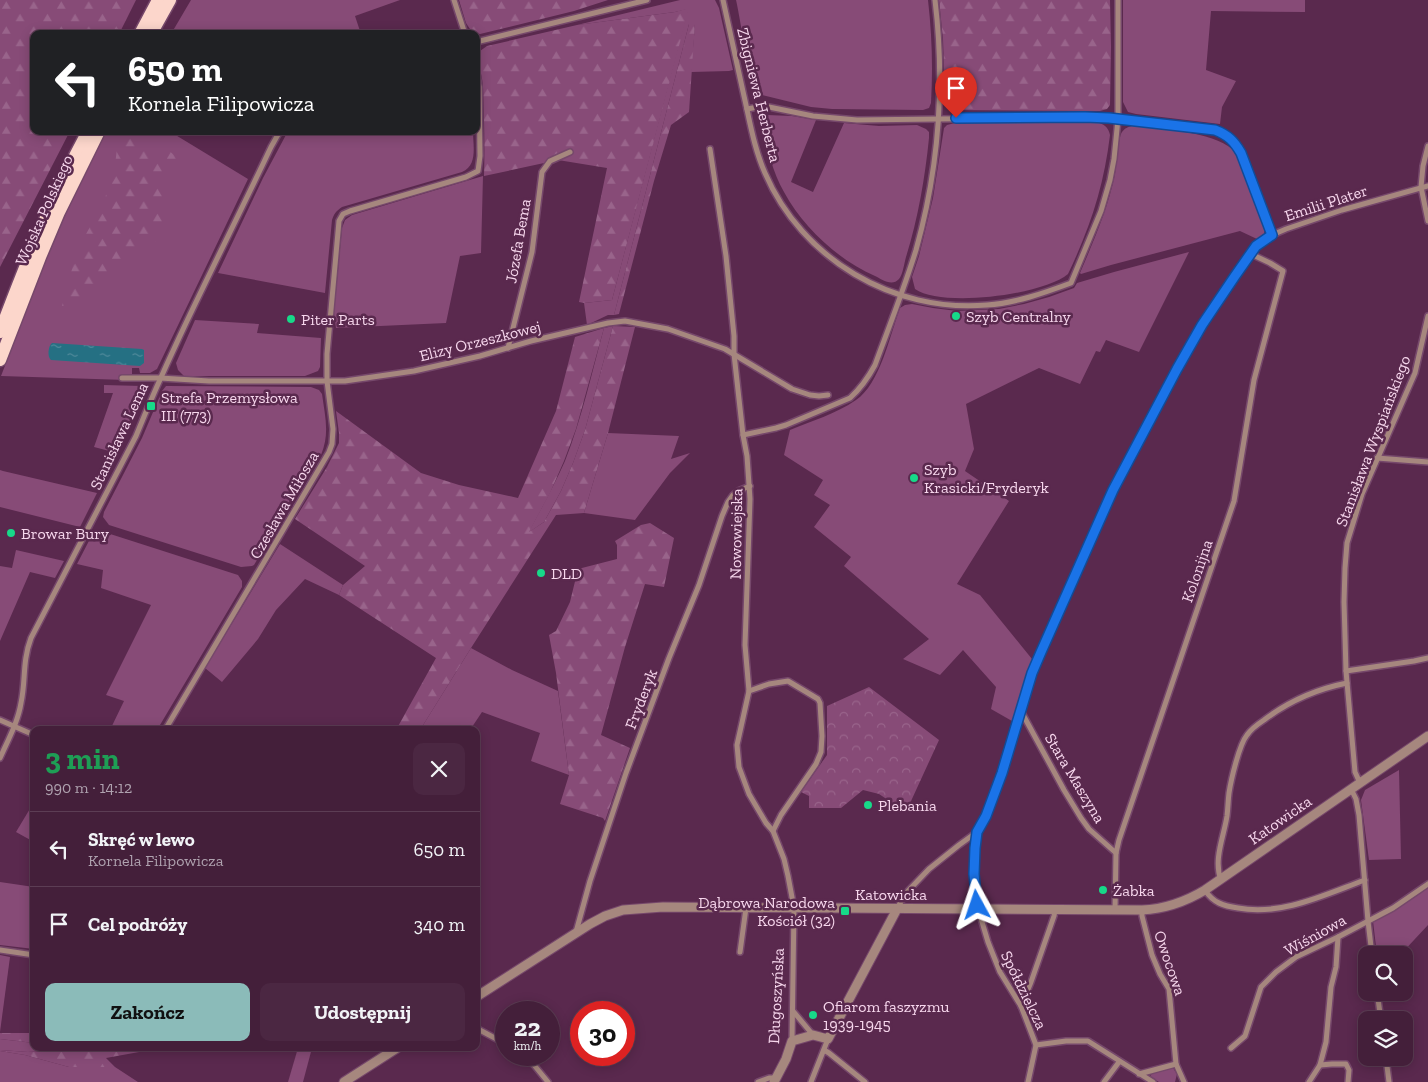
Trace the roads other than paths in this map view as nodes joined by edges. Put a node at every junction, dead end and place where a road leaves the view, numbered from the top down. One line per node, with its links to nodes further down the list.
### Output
1 (158, 0): 8 (main road)
2 (170, 0): 9 (main road)
3 (454, 0): 10 (street)
4 (647, 0): 11 (street)
5 (723, 0): 12 (street, Zbigniewa Herberta)
6 (935, 0): 13 (street)
7 (1118, 0): 14 (street, Zbigniewa Herberta)
8 (142, 30)
9 (153, 30)
10 (464, 30)
11 (480, 41)
12 (747, 109): 13 (street); 27 (street, Zbigniewa Herberta)
13 (938, 118): 14 (street); 27 (street)
14 (1118, 119): 25 (street); 27 (street, Zbigniewa Herberta)
15 (86, 135): 29 (main road, Wojska Polskiego)
16 (97, 135): 32 (main road, Wojska Polskiego)
17 (278, 135): 34 (street, Stanisława Lema)
18 (480, 135): 35 (street, Czesława Miłosza)
19 (1428, 146): 23 (street)
20 (710, 149): 31 (street, Nowowiejska)
21 (570, 152): 30 (street, Józefa Bema)
22 (1428, 186): 23 (street, Emilii Plater)
23 (1421, 187): 24 (street); 25 (street, Emilii Plater)
24 (1428, 221)
25 (1272, 235): 26 (street, Emilii Plater)
26 (1251, 254): 45 (street, Emilii Plater); 56 (street, Kolonijna)
27 (900, 295): 37 (street)
28 (1428, 316): 38 (street, Stanisława Wyspiańskiego)
29 (0, 332)
30 (508, 348): 31 (street, Elizy Orzeszkowej); 35 (street, Elizy Orzeszkowej)
31 (734, 354): 36 (street, Elizy Orzeszkowej); 37 (street, Nowowiejska)
32 (0, 360)
33 (122, 378): 34 (street, Elizy Orzeszkowej)
34 (160, 378): 35 (street, Elizy Orzeszkowej); 47 (street, Stanisława Lema)
35 (327, 382): 48 (street, Czesława Miłosza)
36 (828, 395)
37 (743, 435): 40 (street, Nowowiejska)
38 (1377, 458): 39 (street); 42 (street, Stanisława Wyspiańskiego)
39 (1428, 462)
40 (750, 486): 44 (street, Nowowiejska); 69 (street, Fryderyk)
41 (1428, 658): 42 (street)
42 (1346, 670): 43 (street, Stanisława Wyspiańskiego)
43 (1347, 683): 52 (street, Stanisława Wyspiańskiego); 57 (street)
44 (749, 691): 54 (street, Nowowiejska); 54 (street)
45 (1021, 711): 55 (street, Emilii Plater); 56 (street, Stara Maszyna)
46 (0, 720): 47 (street)
47 (14, 726): 49 (street); 51 (street, Stanisława Lema)
48 (167, 726)
49 (30, 732)
50 (1428, 736): 52 (street, Katowicka)
51 (0, 758)
52 (1360, 783): 53 (street, Katowicka)
53 (1351, 789): 57 (street, Katowicka); 58 (street)
54 (773, 832): 62 (street, Nowowiejska)
55 (977, 832): 63 (street, Emilii Plater); 64 (street, Emilii Plater)
56 (1116, 853): 66 (street, Kolonijna)
57 (1221, 880): 60 (street, Katowicka)
58 (1365, 880): 60 (street); 68 (street)
59 (1428, 884): 68 (street, Wiśniowa)
60 (1205, 890): 67 (street, Katowicka)
61 (746, 908): 62 (street, Katowicka); 69 (street, Katowicka); 73 (street)
62 (794, 908): 63 (street, Katowicka); 77 (street, Długoszyńska)
63 (897, 909): 64 (street, Katowicka); 81 (street)
64 (979, 909): 65 (street, Katowicka); 76 (street, Spółdzielcza)
65 (1055, 910): 66 (street, Katowicka); 76 (street)
66 (1115, 910): 67 (street, Katowicka)
67 (1142, 910): 88 (street, Owocowa)
68 (1368, 921): 70 (street, Wiśniowa); 71 (street)
69 (576, 933): 75 (street, Katowicka)
70 (1338, 937): 84 (street, Wiśniowa); 89 (street)
71 (1371, 946)
72 (0, 950): 74 (street)
73 (740, 952)
74 (30, 954)
75 (480, 994)
76 (1020, 1006): 83 (street, Spółdzielcza)
77 (793, 1010): 79 (street); 82 (street, Długoszyńska)
78 (480, 1030): 80 (street)
79 (813, 1034): 81 (street); 82 (street)
80 (495, 1038)
81 (828, 1039): 85 (street)
82 (792, 1041): 94 (street, Długoszyńska)
83 (1036, 1045): 87 (street); 100 (street, Spółdzielcza)
84 (1231, 1048)
85 (824, 1050): 98 (street); 99 (street)
86 (392, 1051): 95 (street)
87 (1119, 1062): 92 (street); 101 (street)
88 (1176, 1064): 92 (street); 93 (street, Owocowa)
89 (1320, 1065): 105 (street); 106 (street)
90 (535, 1066): 96 (street)
91 (1387, 1066): 107 (street)
92 (1138, 1074): 102 (street)
93 (1180, 1075): 103 (street); 104 (street, Owocowa)
94 (776, 1080): 97 (street)
95 (344, 1082)
96 (548, 1082)
97 (758, 1082)
98 (811, 1082)
99 (865, 1082)
100 (1028, 1082)
101 (1104, 1082)
102 (1153, 1082)
103 (1178, 1082)
104 (1184, 1082)
105 (1309, 1082)
106 (1348, 1082)
107 (1389, 1082)

